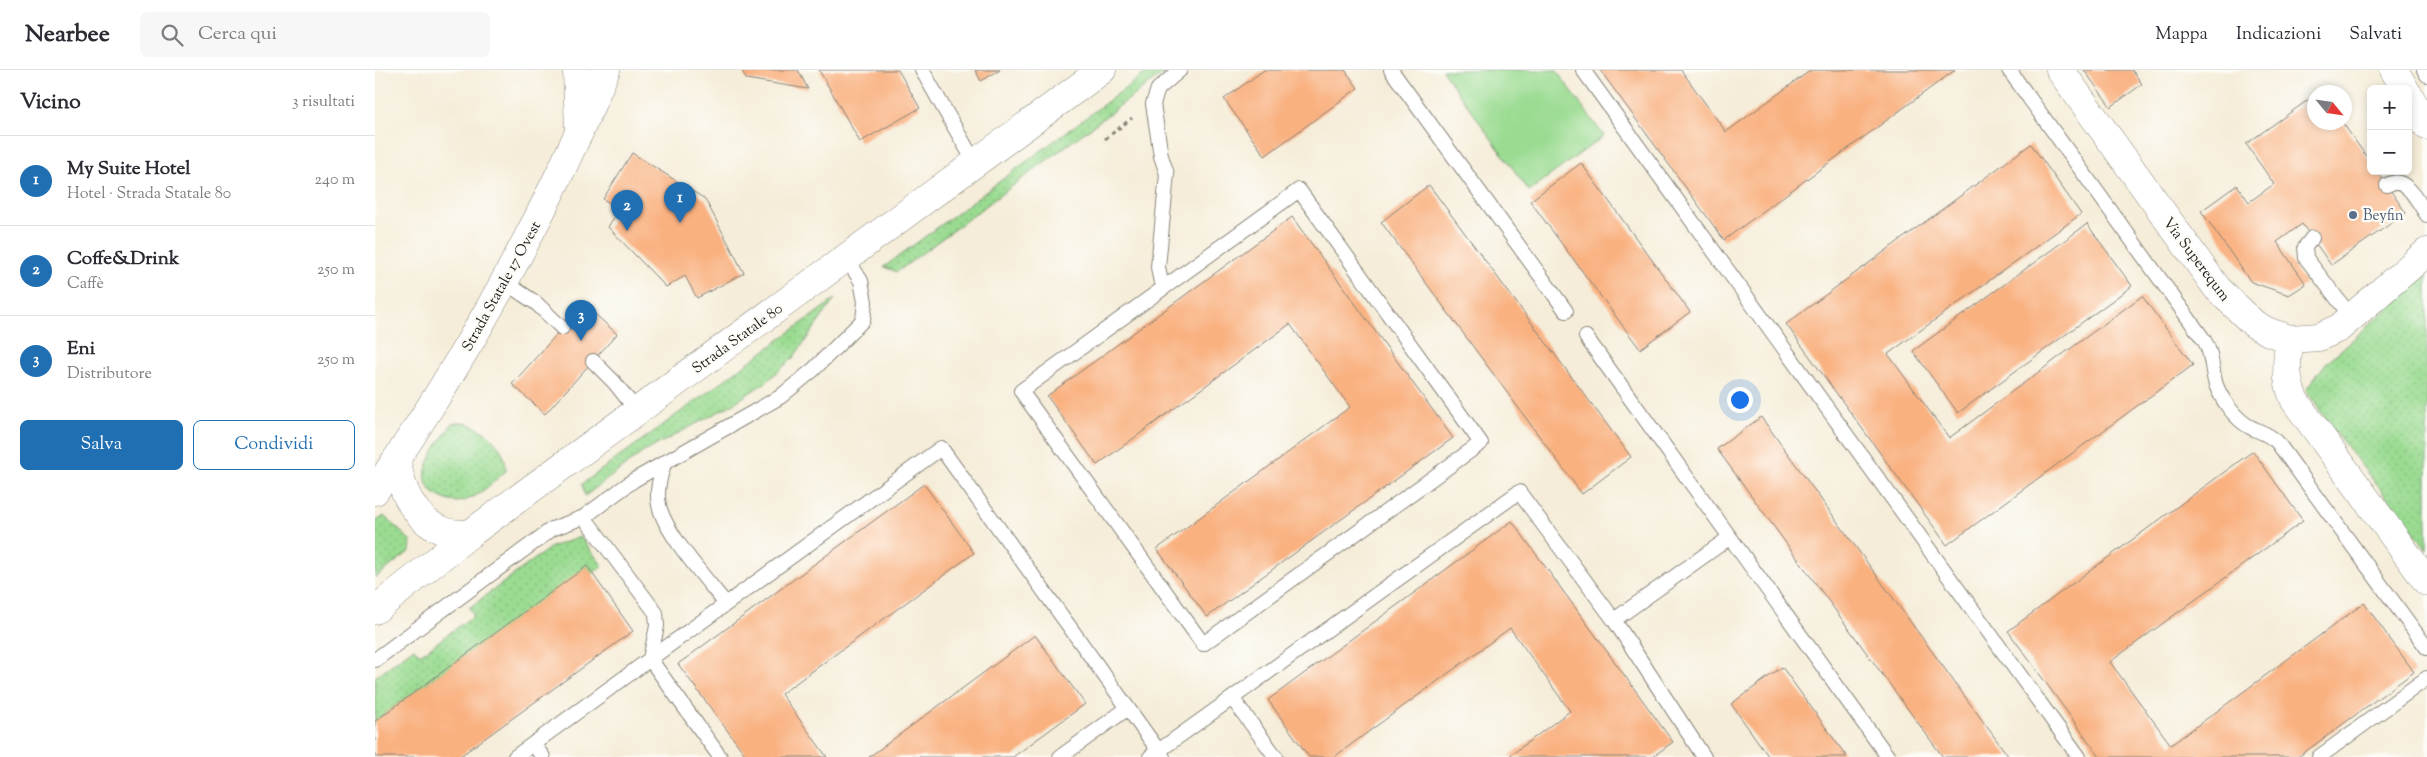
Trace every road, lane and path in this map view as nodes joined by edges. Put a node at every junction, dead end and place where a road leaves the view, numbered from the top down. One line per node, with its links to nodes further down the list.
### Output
1 (577, 70): 17 (main road)
2 (606, 70): 17 (main road, Strada Statale 17 Ovest)
3 (922, 70): 19 (lane)
4 (1102, 70): 19 (main road, Strada Statale 80)
5 (1180, 70): 15 (lane)
6 (1391, 70): 27 (lane)
7 (1583, 70): 59 (lane)
8 (2009, 70): 44 (lane)
9 (2060, 70): 31 (main road, Via Superequm)
10 (2394, 70): 13 (main road)
11 (2424, 70): 12 (lane)
12 (2427, 76)
13 (2403, 85)
14 (2412, 101): 16 (main road)
15 (1153, 104): 18 (path); 26 (lane)
16 (2427, 126)
17 (579, 134): 25 (main road, Strada Statale 17 Ovest)
18 (1105, 140)
19 (975, 164): 24 (main road, Strada Statale 80)
20 (2387, 185): 21 (lane)
21 (2427, 214)
22 (2312, 238): 28 (lane)
23 (2427, 252): 28 (main road)
24 (846, 258): 33 (main road, Strada Statale 80); 35 (lane)
25 (506, 283): 29 (lane); 34 (main road, Strada Statale 17 Ovest)
26 (1165, 287): 26 (lane)
27 (1566, 311)
28 (2352, 318): 31 (main road)
29 (562, 328)
30 (1586, 337): 39 (lane)
31 (2290, 339): 40 (main road)
32 (593, 361): 33 (lane)
33 (637, 411): 38 (main road, Strada Statale 80)
34 (397, 459): 36 (main road, Strada Statale 17 Ovest); 38 (main road)
35 (664, 464): 37 (lane); 41 (lane)
36 (375, 491)
37 (584, 517): 45 (lane); 46 (lane)
38 (471, 533): 42 (main road, Strada Statale 80)
39 (1729, 538): 43 (lane); 58 (lane)
40 (2427, 582)
41 (726, 604): 45 (lane); 49 (lane)
42 (375, 610)
43 (1614, 620): 48 (lane); 57 (lane)
44 (2427, 648)
45 (650, 659): 50 (lane); 54 (lane)
46 (375, 660)
47 (2427, 678): 60 (lane)
48 (1231, 698): 51 (lane); 56 (lane)
49 (1128, 708): 51 (lane); 55 (lane)
50 (533, 744): 52 (lane); 53 (lane)
51 (1157, 755)
52 (515, 757)
53 (543, 757)
54 (720, 757)
55 (1060, 757)
56 (1275, 757)
57 (1704, 757)
58 (1888, 757)
59 (2079, 757)
60 (2319, 757)

